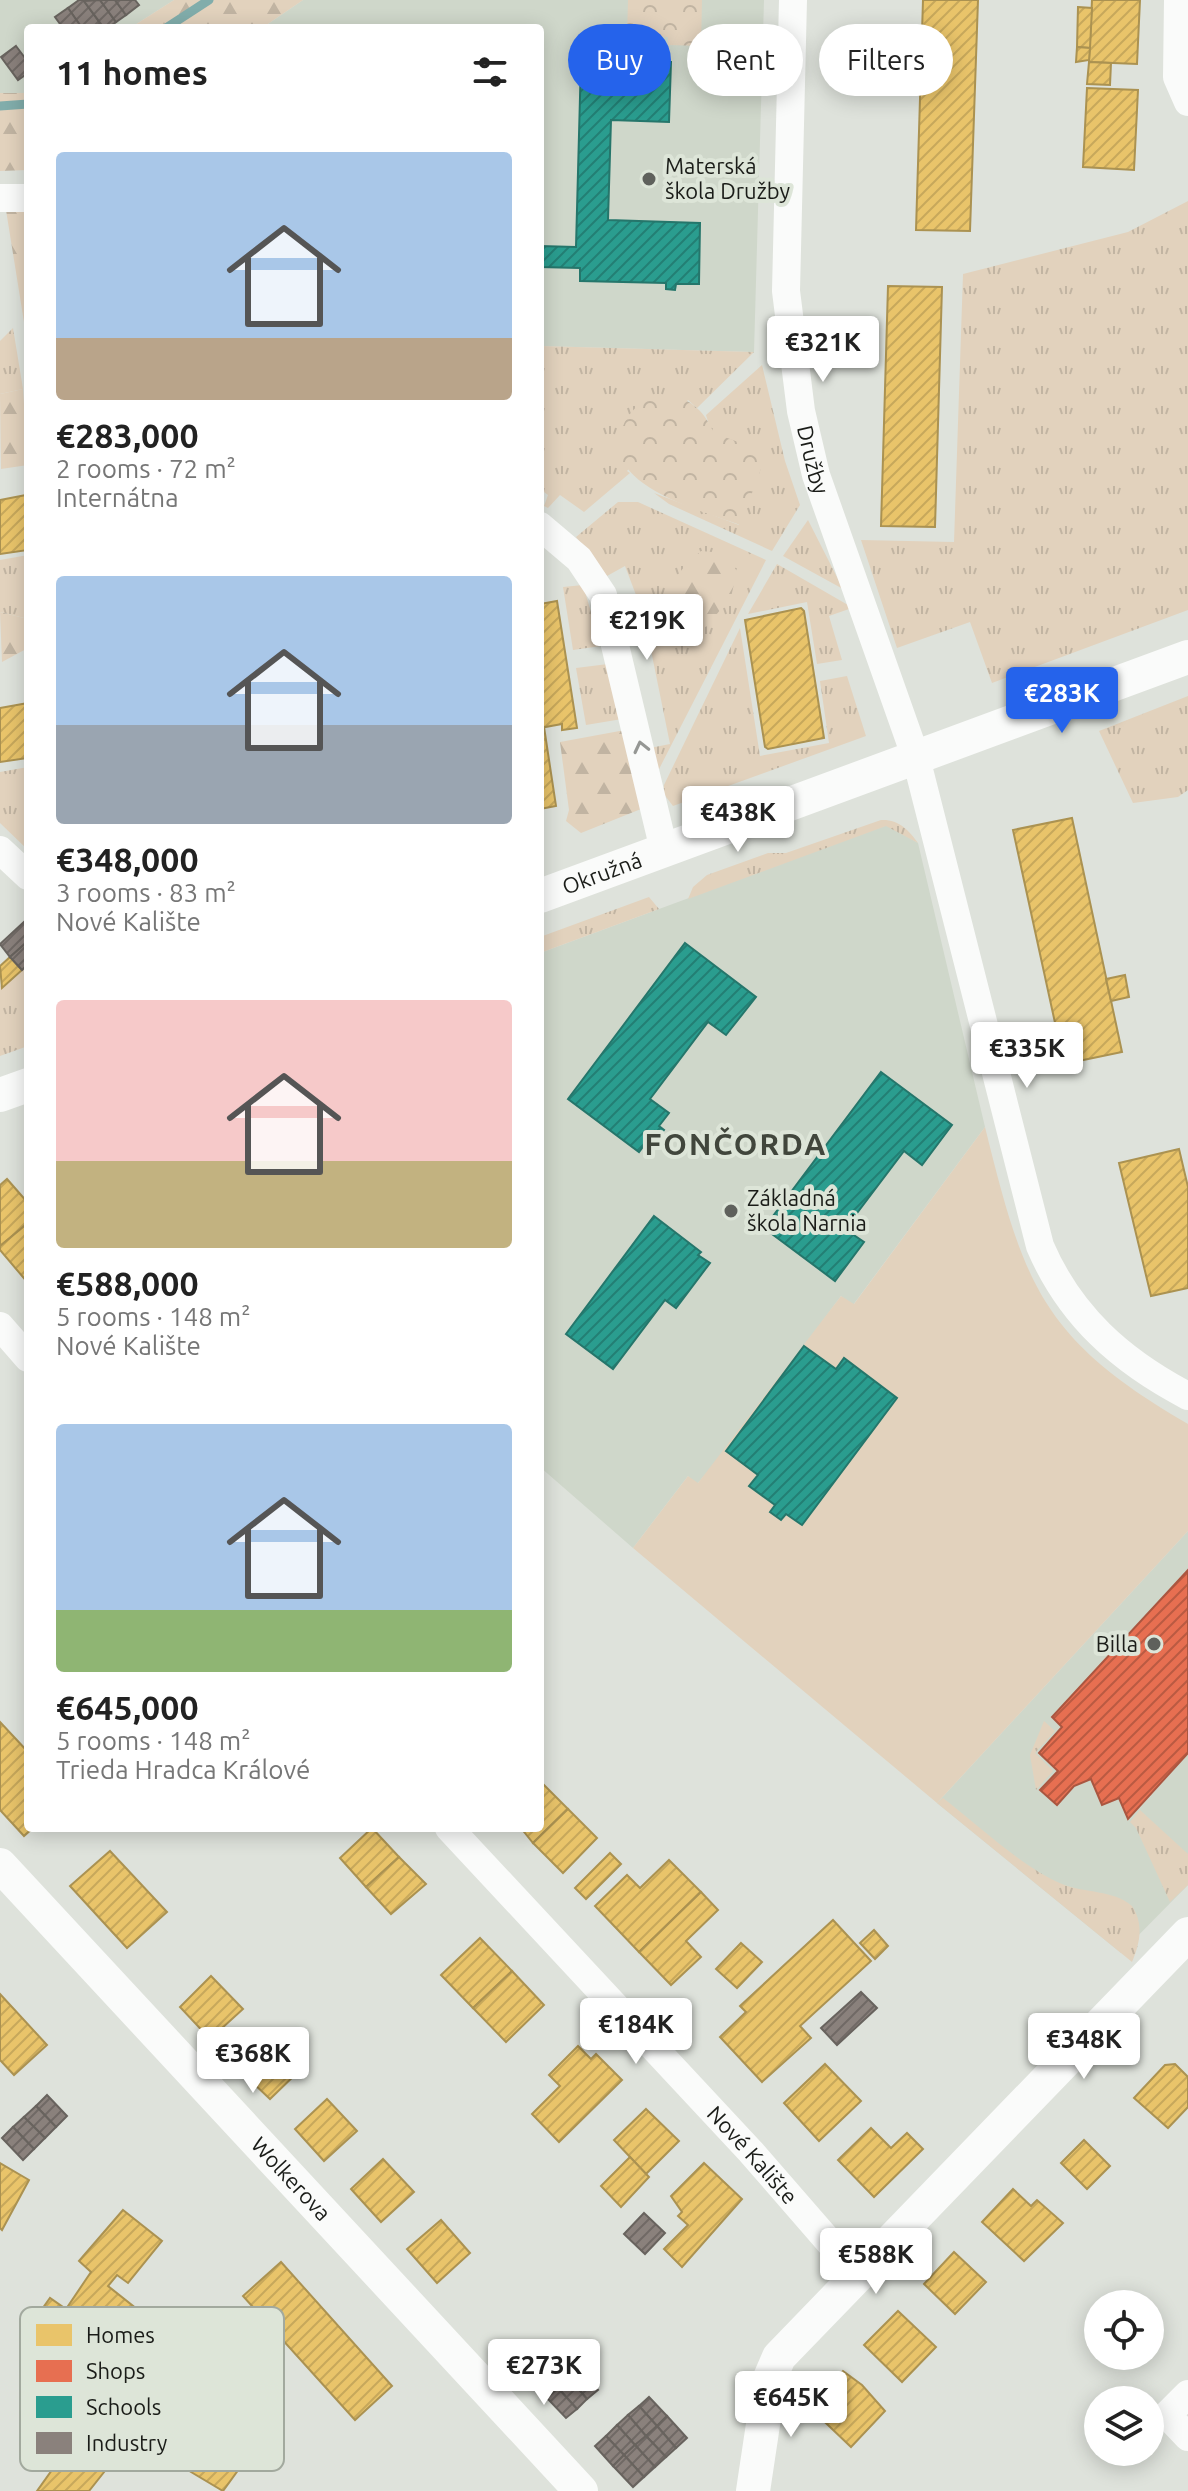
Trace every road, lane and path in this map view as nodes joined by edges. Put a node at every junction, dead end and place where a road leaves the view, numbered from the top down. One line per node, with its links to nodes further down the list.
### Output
1 (793, 0): 8 (street, Družby)
2 (1178, 0): 3 (street)
3 (1188, 102)
4 (0, 198): 5 (street)
5 (24, 198)
6 (544, 529): 10 (street, Okružná, one-way to 6)
7 (1188, 657): 8 (street, Okružná)
8 (916, 758): 10 (street, Okružná); 17 (street, Družby)
9 (0, 850): 11 (street)
10 (664, 850): 12 (street, Okružná)
11 (24, 872)
12 (544, 895)
13 (24, 1086): 14 (street)
14 (0, 1095)
15 (0, 1326): 16 (street)
16 (24, 1353)
17 (1188, 1396)
18 (453, 1832): 21 (street, Nové Kalište)
19 (0, 1865): 24 (street, Wolkerova)
20 (1188, 1934): 21 (street)
21 (857, 2274): 25 (street)
22 (1188, 2394): 23 (street)
23 (1188, 2437)
24 (581, 2491)
25 (753, 2491)

